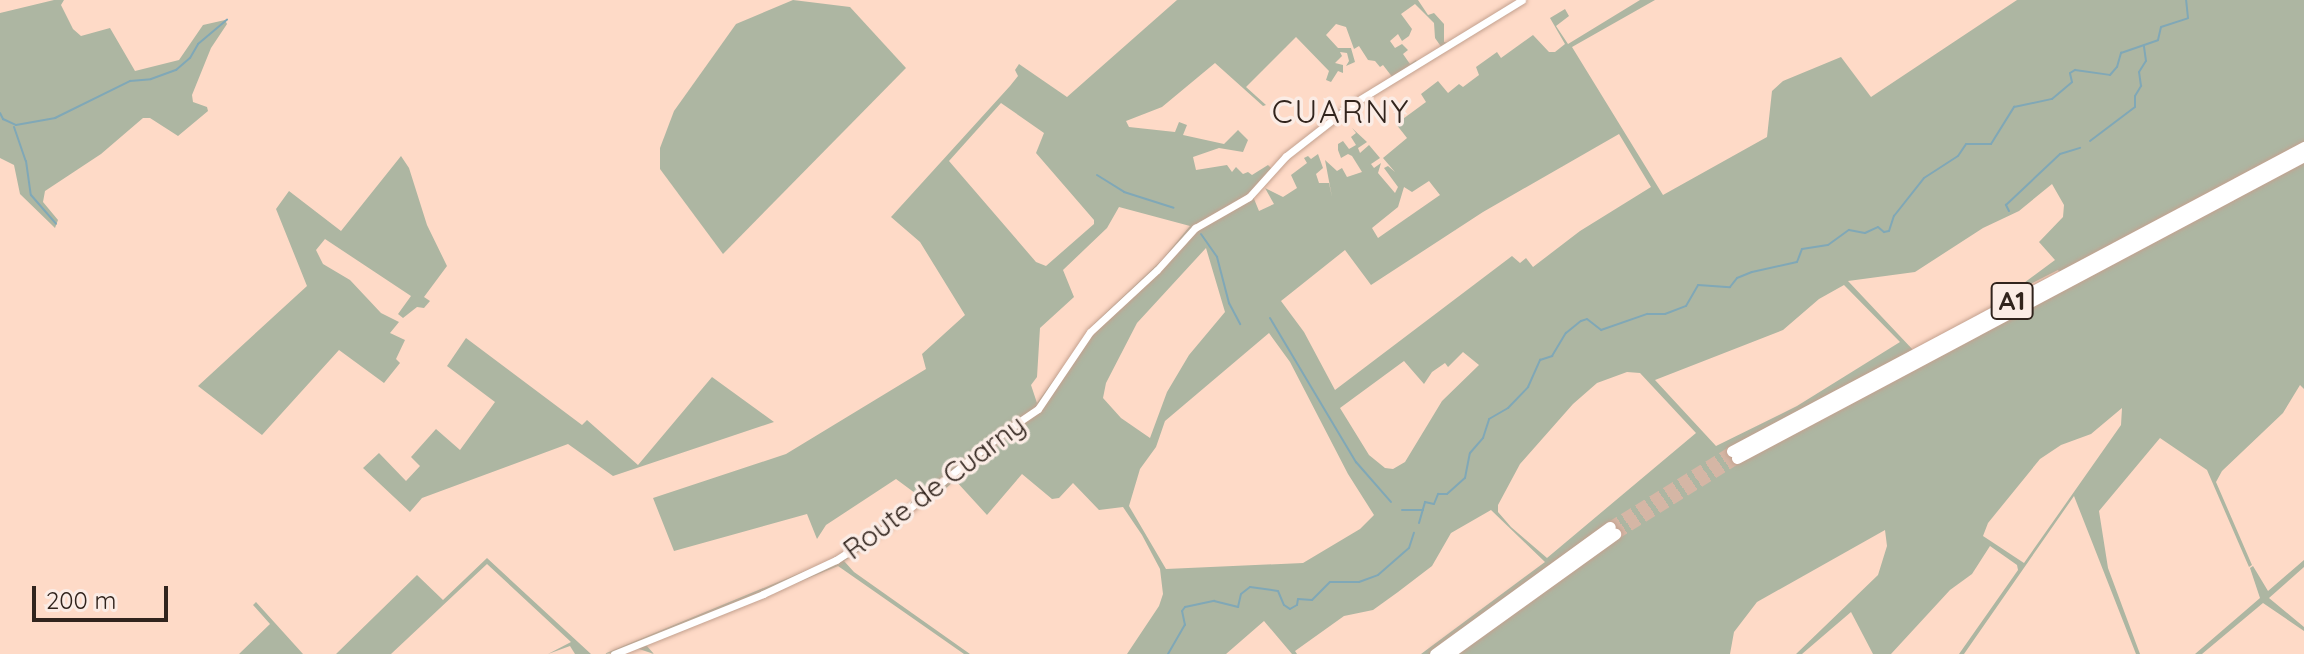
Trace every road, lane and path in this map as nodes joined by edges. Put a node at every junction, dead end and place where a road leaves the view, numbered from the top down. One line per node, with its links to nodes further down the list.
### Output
1 (1522, 0): 4 (street, Route de Cuarny)
2 (2304, 147): 3 (highway, A1)
3 (2304, 156)
4 (614, 654)
5 (1435, 654): 6 (highway)
6 (1448, 654)

